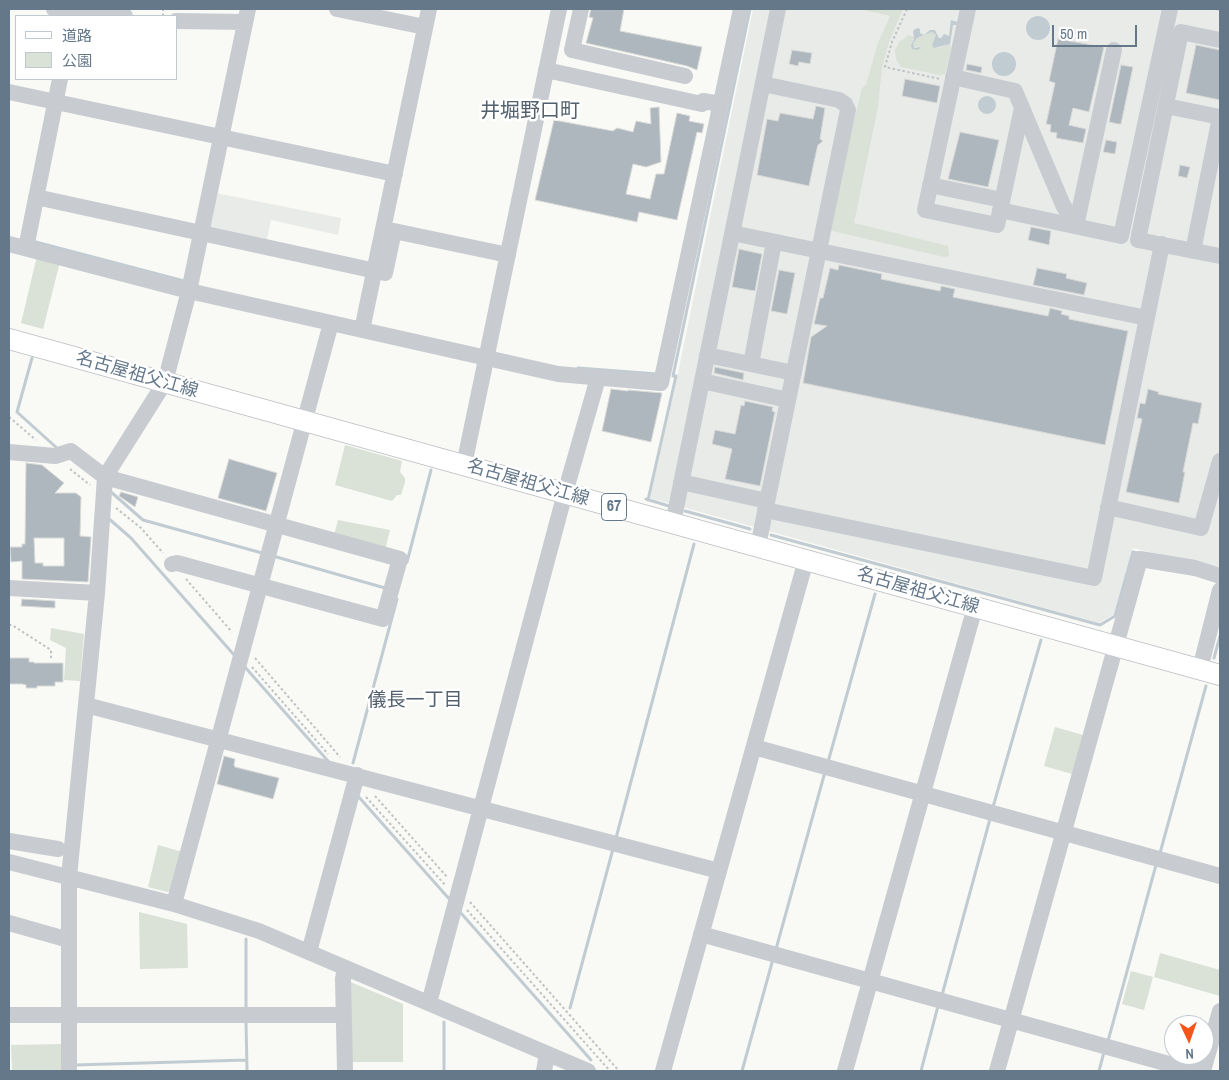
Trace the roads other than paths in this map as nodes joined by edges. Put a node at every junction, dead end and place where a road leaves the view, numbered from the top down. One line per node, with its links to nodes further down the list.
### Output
1 (54, 9): 10 (street)
2 (337, 9): 14 (street)
3 (429, 9): 14 (street)
4 (559, 9): 17 (street)
5 (741, 9): 24 (street)
6 (778, 9): 21 (street)
7 (968, 9): 19 (street)
8 (1170, 9): 33 (street)
9 (577, 10): 18 (street)
10 (73, 13): 11 (street)
11 (108, 15)
12 (246, 15): 13 (street); 28 (street)
13 (178, 21)
14 (425, 28): 29 (street)
15 (1220, 40): 25 (street)
16 (1114, 50): 33 (street)
17 (546, 70): 24 (street); 42 (street)
18 (685, 76)
19 (952, 79): 26 (street); 30 (street)
20 (60, 80): 23 (street)
21 (763, 84): 35 (street); 40 (street)
22 (9, 92): 23 (street)
23 (55, 101): 28 (street); 31 (street)
24 (720, 104): 54 (street)
25 (1166, 106): 27 (street); 38 (street)
26 (1022, 108): 32 (street); 33 (street)
27 (1220, 117): 41 (street)
28 (221, 136): 29 (street); 34 (street)
29 (395, 174): 44 (street)
30 (930, 185): 32 (street); 32 (street)
31 (36, 197): 34 (street); 39 (street)
32 (1001, 205): 33 (street)
33 (1076, 226)
34 (201, 233): 44 (street); 45 (street)
35 (732, 233): 36 (street); 50 (street)
36 (774, 242): 40 (street); 52 (street)
37 (9, 244): 39 (street)
38 (1162, 244): 41 (street); 46 (street)
39 (26, 248): 45 (street)
40 (819, 251): 46 (street); 53 (street)
41 (1192, 251): 43 (street)
42 (508, 255): 44 (street); 51 (street)
43 (1220, 256)
44 (375, 271): 48 (street)
45 (189, 291): 47 (street); 56 (street)
46 (1147, 318): 66 (street)
47 (331, 323): 48 (street); 58 (street)
48 (362, 330): 51 (street)
49 (9, 339): 56 (main road, 名古屋祖父江線 / 67)
50 (707, 355): 52 (street); 55 (street)
51 (486, 358): 54 (street); 61 (street)
52 (751, 364): 53 (street)
53 (794, 373): 57 (street)
54 (598, 378): 64 (street)
55 (702, 381): 57 (street); 63 (street)
56 (165, 382): 58 (main road, 名古屋祖父江線 / 67); 62 (street)
57 (788, 400): 65 (street)
58 (303, 421): 61 (main road, 名古屋祖父江線 / 67); 68 (street)
59 (9, 452): 62 (street)
60 (1220, 461): 66 (street)
61 (464, 465): 64 (main road, 名古屋祖父江線 / 67)
62 (105, 477): 68 (street); 76 (street)
63 (681, 482): 65 (street); 67 (street)
64 (565, 493): 67 (main road, 名古屋祖父江線 / 67); 86 (street)
65 (766, 505): 66 (street); 69 (street)
66 (1108, 507)
67 (673, 523): 69 (main road, 名古屋祖父江線 / 67)
68 (275, 525): 73 (street); 73 (street)
69 (758, 546): 70 (main road, 名古屋祖父江線 / 67)
70 (806, 560): 77 (main road, 名古屋祖父江線 / 67); 83 (street)
71 (172, 564): 73 (street)
72 (1220, 576): 78 (street)
73 (259, 585): 82 (street)
74 (9, 588): 76 (street)
75 (1220, 590): 79 (street)
76 (97, 593): 81 (street)
77 (975, 607): 78 (main road, 名古屋祖父江線 / 67); 85 (street)
78 (1116, 646): 79 (main road, 名古屋祖父江線 / 67); 87 (street)
79 (1200, 669): 80 (main road, 名古屋祖父江線 / 67)
80 (1220, 675)
81 (86, 705): 82 (street); 93 (street)
82 (218, 739): 84 (street); 94 (street)
83 (754, 747): 85 (street); 91 (street)
84 (352, 777): 86 (street); 98 (street)
85 (922, 794): 87 (street); 100 (street)
86 (481, 808): 91 (street); 101 (street)
87 (1064, 833): 92 (street); 106 (street)
88 (9, 841): 89 (street)
89 (58, 849)
90 (9, 862): 93 (street)
91 (719, 871): 96 (street)
92 (1220, 876)
93 (69, 877): 94 (street); 97 (street)
94 (174, 904): 98 (street)
95 (9, 923): 97 (street)
96 (701, 934): 100 (street); 112 (street)
97 (69, 940): 104 (street)
98 (309, 952): 99 (street)
99 (345, 968): 101 (street); 105 (street)
100 (870, 981): 106 (street); 113 (street)
101 (429, 1003): 107 (street)
102 (1220, 1010): 116 (street)
103 (9, 1015): 104 (street)
104 (69, 1015): 105 (street); 108 (street)
105 (344, 1015): 109 (street)
106 (1011, 1020): 114 (street); 115 (street)
107 (547, 1054): 110 (street); 111 (street)
108 (69, 1071)
109 (344, 1071)
110 (544, 1071)
111 (588, 1071)
112 (663, 1071)
113 (845, 1071)
114 (997, 1071)
115 (1194, 1071)
116 (1203, 1071)

